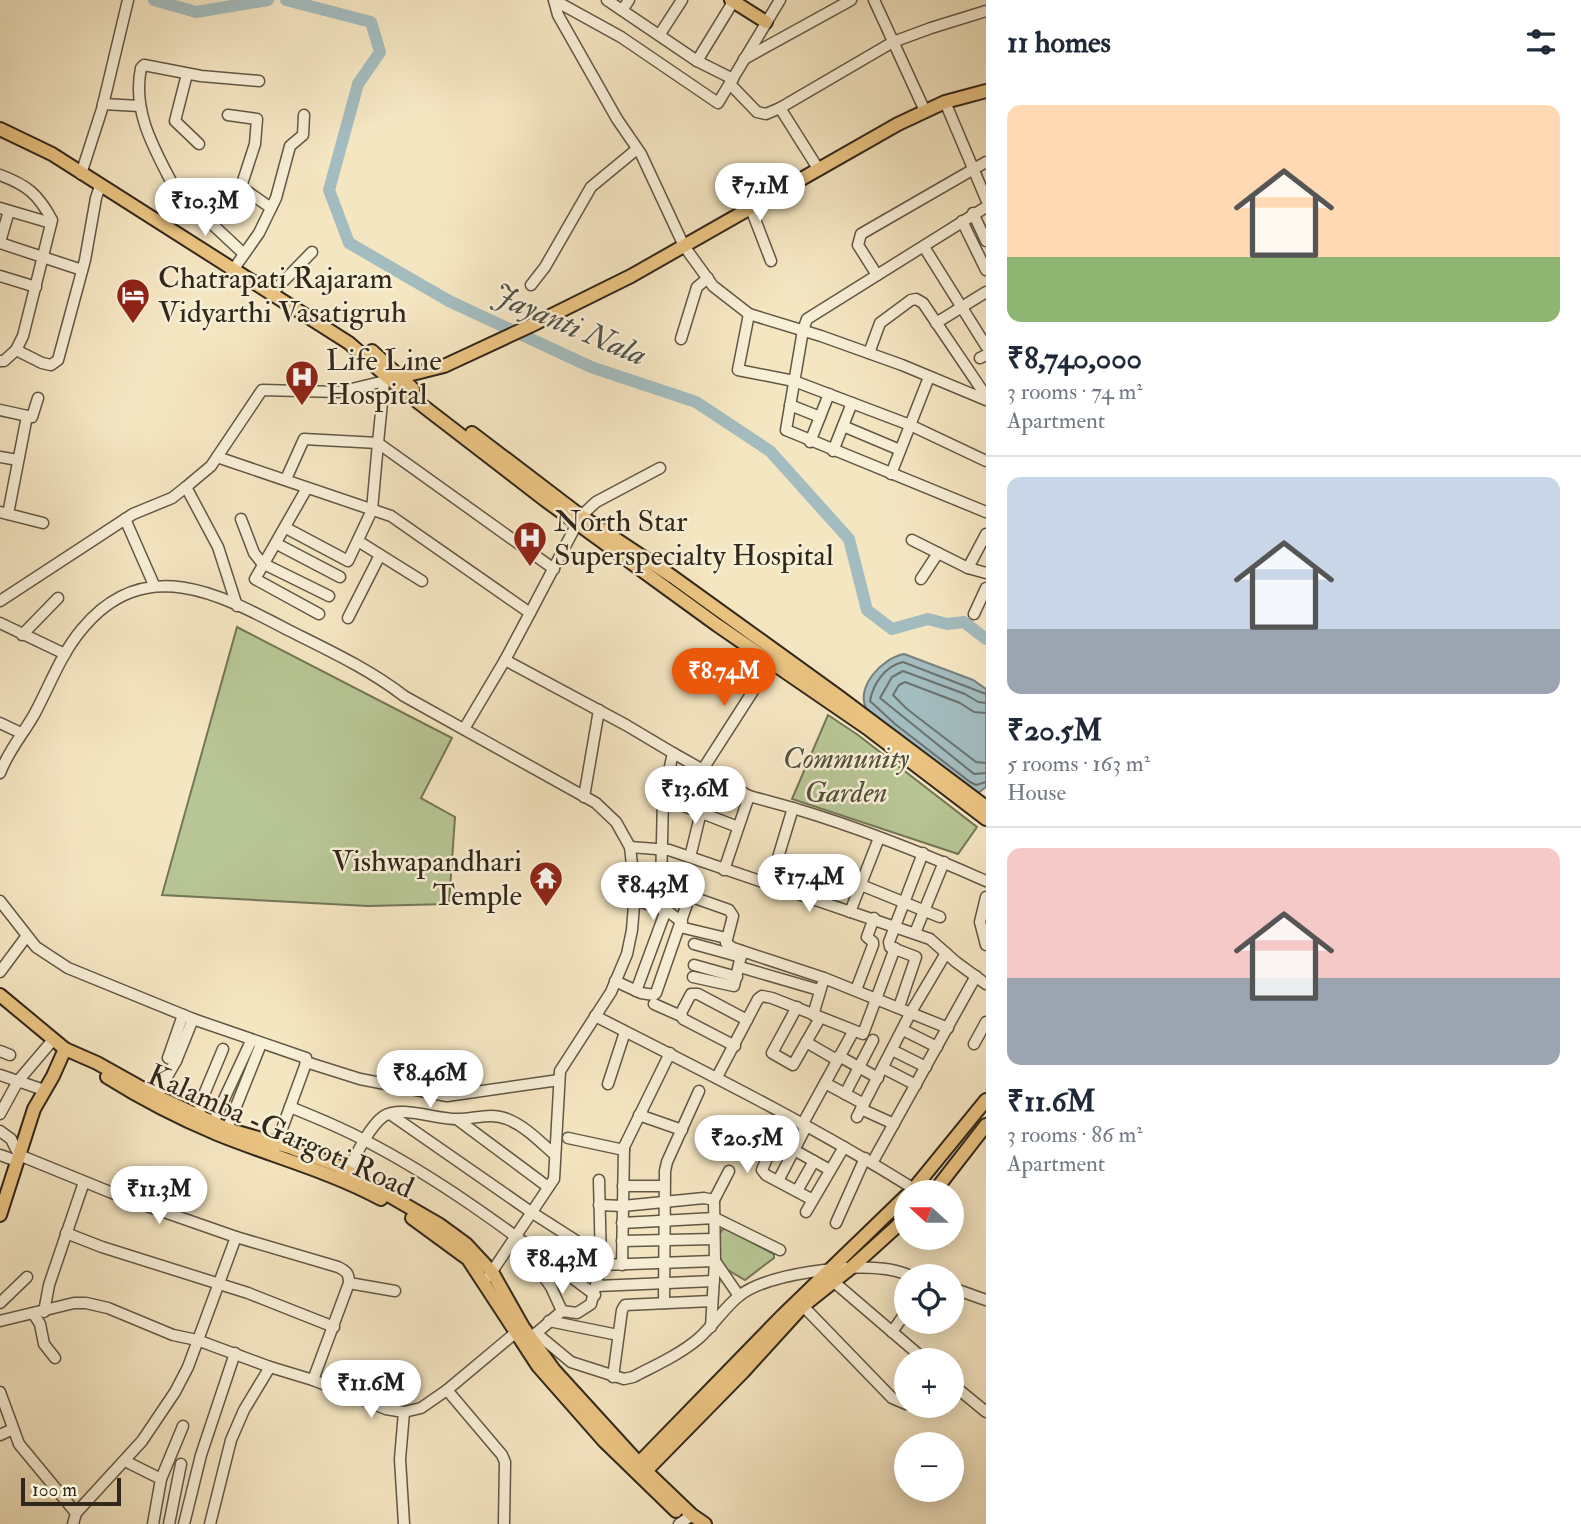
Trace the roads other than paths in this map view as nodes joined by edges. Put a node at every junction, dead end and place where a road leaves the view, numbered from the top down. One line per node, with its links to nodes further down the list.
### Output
1 (128, 0): 21 (street)
2 (554, 0): 18 (street); 30 (street)
3 (607, 0): 9 (street)
4 (682, 0): 12 (street)
5 (780, 0): 11 (street)
6 (851, 0): 14 (street)
7 (874, 0): 13 (street)
8 (732, 1): 11 (main road); 15 (street)
9 (626, 5): 12 (street)
10 (986, 11): 13 (street)
11 (766, 22): 14 (street)
12 (660, 34): 15 (street)
13 (893, 43): 23 (street); 24 (street)
14 (743, 60): 18 (street)
15 (697, 61): 18 (street)
16 (187, 74): 17 (street); 22 (street); 29 (street)
17 (260, 81)
18 (732, 81): 23 (street)
19 (986, 91): 20 (main road)
20 (945, 102): 24 (main road); 32 (street)
21 (103, 104): 22 (street); 33 (street)
22 (139, 106): 38 (street)
23 (780, 108): 34 (street)
24 (925, 111): 34 (main road)
25 (228, 115): 40 (street)
26 (304, 115): 40 (street)
27 (0, 122): 33 (main road)
28 (0, 129): 33 (main road)
29 (199, 145)
30 (637, 149): 49 (street); 60 (street)
31 (986, 162): 32 (street)
32 (974, 168): 37 (street); 57 (street)
33 (82, 170): 36 (main road); 44 (main road)
34 (819, 170): 41 (main road)
35 (0, 175): 46 (street)
36 (100, 186): 44 (main road); 55 (street)
37 (986, 199)
38 (178, 200): 44 (street); 54 (street)
39 (986, 207): 43 (street)
40 (271, 208): 54 (street)
41 (751, 209): 49 (main road); 53 (street)
42 (5, 210): 46 (street); 48 (street)
43 (973, 213): 45 (street); 47 (street)
44 (161, 218): 54 (main road)
45 (962, 220): 50 (street); 56 (street)
46 (51, 223): 52 (street)
47 (986, 241)
48 (0, 243): 52 (street)
49 (684, 246): 59 (street); 74 (main road)
50 (924, 247): 57 (street); 64 (street)
51 (312, 252): 62 (street)
52 (43, 258): 55 (street); 61 (street)
53 (771, 261)
54 (238, 262): 62 (main road)
55 (82, 270): 70 (street)
56 (986, 270)
57 (877, 275): 67 (street)
58 (0, 276): 61 (street)
59 (708, 278): 65 (street); 68 (street)
60 (531, 285)
61 (36, 287): 70 (street)
62 (274, 290): 74 (main road)
63 (986, 292): 64 (street)
64 (961, 308): 66 (street); 69 (street)
65 (749, 314): 67 (street); 75 (street)
66 (936, 323): 71 (street); 78 (street)
67 (803, 330): 71 (street); 75 (street)
68 (681, 340)
69 (986, 346)
70 (16, 350): 72 (street)
71 (869, 353): 73 (street)
72 (0, 360)
73 (929, 377): 78 (street); 84 (street)
74 (391, 380): 87 (street); 91 (street); 104 (main road)
75 (794, 381): 76 (street); 80 (street)
76 (829, 394): 79 (street); 83 (street)
77 (38, 398): 82 (street)
78 (986, 398)
79 (852, 403): 84 (street); 85 (street)
80 (790, 405): 83 (street); 86 (street)
81 (0, 410): 82 (street)
82 (27, 416): 92 (street)
83 (820, 417): 86 (street)
84 (910, 425): 88 (street); 93 (street)
85 (843, 426): 88 (street); 89 (street)
86 (810, 442): 89 (street)
87 (378, 443): 96 (street); 99 (street); 115 (street)
88 (900, 450): 95 (street)
89 (833, 451): 95 (street)
90 (0, 457): 92 (street)
91 (217, 457): 96 (street); 97 (street)
92 (18, 460): 101 (street)
93 (986, 461)
94 (660, 468): 104 (street)
95 (891, 474): 100 (street)
96 (286, 480): 98 (street)
97 (187, 487): 102 (street); 125 (street)
98 (307, 488): 99 (street); 106 (street)
99 (372, 510): 109 (street); 126 (street)
100 (986, 512)
101 (4, 513): 105 (street)
102 (125, 519): 120 (street); 124 (street)
103 (241, 519): 113 (street)
104 (579, 520): 115 (street); 134 (main road); 145 (main road)
105 (43, 523)
106 (286, 528): 109 (street); 110 (street)
107 (986, 534): 114 (street)
108 (912, 540): 111 (street)
109 (358, 541): 112 (street)
110 (277, 544): 113 (street); 117 (street)
111 (938, 553): 114 (street); 118 (street)
112 (380, 555): 119 (street); 129 (street)
113 (262, 563): 122 (street); 127 (street)
114 (968, 568): 116 (street)
115 (554, 569): 126 (street)
116 (986, 573)
117 (340, 577)
118 (921, 579)
119 (422, 581)
120 (154, 585): 125 (street); 132 (street)
121 (986, 588): 128 (street)
122 (329, 596)
123 (58, 598): 131 (street)
124 (0, 601)
125 (237, 606): 137 (street)
126 (530, 612): 133 (street)
127 (319, 614)
128 (974, 614)
129 (348, 618)
130 (0, 623): 131 (street)
131 (22, 635): 132 (street)
132 (65, 654): 138 (street)
133 (505, 660): 135 (street); 137 (street)
134 (771, 663): 140 (street); 148 (main road)
135 (599, 710): 139 (street); 143 (street)
136 (0, 723): 138 (street)
137 (464, 729): 143 (street)
138 (21, 733): 141 (street)
139 (673, 753): 140 (street); 144 (street)
140 (703, 769): 142 (street)
141 (0, 772)
142 (749, 796): 146 (street); 149 (street)
143 (584, 797): 151 (street)
144 (663, 798): 147 (street); 152 (street)
145 (986, 807)
146 (793, 808): 150 (street); 158 (street)
147 (701, 812): 149 (street); 154 (street)
148 (986, 819)
149 (738, 827): 156 (street)
150 (879, 838): 153 (street); 159 (street)
151 (630, 848): 152 (street); 162 (street)
152 (660, 848): 154 (street); 161 (street)
153 (923, 853): 155 (street); 164 (street)
154 (690, 857): 156 (street)
155 (944, 862): 157 (street); 166 (street)
156 (724, 870): 158 (street)
157 (986, 881)
158 (770, 884): 167 (street)
159 (861, 885): 164 (street); 167 (street)
160 (986, 897): 176 (street)
161 (689, 898): 170 (street); 174 (street)
162 (635, 900): 165 (street); 184 (street)
163 (0, 901): 173 (street)
164 (905, 902): 166 (street); 171 (street)
165 (666, 910): 170 (street); 188 (street)
166 (923, 910): 168 (street); 172 (street)
167 (850, 912): 169 (street)
168 (940, 917)
169 (874, 918): 171 (street); 187 (street)
170 (681, 925): 174 (street); 188 (street)
171 (895, 926): 172 (street); 177 (street)
172 (915, 933): 178 (street)
173 (26, 937): 181 (street); 198 (street)
174 (726, 938): 179 (street)
175 (694, 944): 179 (street)
176 (986, 945)
177 (895, 948): 190 (street); 193 (street)
178 (946, 953): 185 (street); 194 (street)
179 (740, 963): 180 (street); 182 (street); 183 (street); 186 (street)
180 (694, 965)
181 (0, 972)
182 (693, 976)
183 (824, 978): 186 (street); 187 (street)
184 (615, 981): 188 (street); 195 (street)
185 (983, 981): 201 (street)
186 (819, 990): 197 (street)
187 (856, 990): 190 (street)
188 (636, 991)
189 (0, 995): 206 (main road, Kalamba -Gargoti Road)
190 (877, 999): 193 (street); 203 (street)
191 (654, 1004): 196 (street)
192 (797, 1007): 197 (street); 199 (street); 208 (street)
193 (899, 1007): 194 (street)
194 (911, 1012): 201 (street); 202 (street)
195 (595, 1016): 204 (street); 224 (street)
196 (681, 1016): 199 (street); 210 (street)
197 (816, 1016): 203 (street); 208 (street)
198 (188, 1017): 207 (street); 232 (street)
199 (747, 1020): 210 (street)
200 (986, 1022): 209 (street)
201 (948, 1028): 211 (street)
202 (903, 1030): 211 (street); 214 (street)
203 (853, 1031): 216 (street)
204 (625, 1032): 215 (street); 227 (street)
205 (873, 1040): 219 (street)
206 (52, 1041): 212 (main road, Kalamba -Gargoti Road); 225 (street)
207 (256, 1042): 218 (street); 242 (street); 246 (street)
208 (806, 1042): 216 (street)
209 (974, 1044)
210 (735, 1046): 223 (street)
211 (937, 1047): 220 (street)
212 (65, 1049): 217 (main road, Kalamba -Gargoti Road); 229 (main road)
213 (223, 1049): 240 (street)
214 (892, 1050): 220 (street); 221 (street)
215 (670, 1053): 223 (street); 238 (street)
216 (838, 1058): 219 (street); 226 (street)
217 (86, 1059): 232 (main road, Kalamba -Gargoti Road); 252 (main road, Kalamba -Gargoti Road)
218 (306, 1062): 224 (street); 234 (street)
219 (859, 1067): 221 (street); 231 (street)
220 (926, 1067): 228 (street)
221 (881, 1073): 228 (street); 235 (street)
222 (0, 1075): 225 (street)
223 (717, 1077): 239 (street)
224 (559, 1080): 255 (street)
225 (18, 1081): 229 (street); 237 (street)
226 (825, 1083): 231 (street); 245 (street)
227 (608, 1084)
228 (916, 1085): 243 (street)
229 (44, 1090): 257 (main road)
230 (699, 1091): 247 (street)
231 (845, 1094): 235 (street)
232 (156, 1096): 240 (main road, Kalamba -Gargoti Road)
233 (986, 1100): 265 (main road)
234 (290, 1107): 250 (street); 252 (street)
235 (861, 1110): 243 (street)
236 (390, 1113): 241 (street); 250 (street); 280 (street)
237 (0, 1114)
238 (639, 1115): 247 (street); 253 (street)
239 (785, 1115): 245 (street); 267 (street)
240 (198, 1116): 242 (main road, Kalamba -Gargoti Road)
241 (458, 1119): 255 (street); 271 (street)
242 (213, 1123): 246 (main road, Kalamba -Gargoti Road)
243 (894, 1124): 258 (street)
244 (986, 1125): 266 (main road)
245 (804, 1126): 251 (street); 254 (street)
246 (227, 1129): 252 (main road, Kalamba -Gargoti Road)
247 (682, 1130): 270 (street)
248 (0, 1131): 257 (street)
249 (568, 1138): 253 (street)
250 (365, 1140): 262 (street); 288 (street)
251 (844, 1147): 258 (street); 260 (street)
252 (275, 1149): 262 (main road, Kalamba -Gargoti Road)
253 (624, 1150): 269 (street)
254 (794, 1150): 259 (street); 267 (street)
255 (554, 1154): 271 (street)
256 (0, 1155): 257 (street)
257 (18, 1158): 268 (street); 278 (main road)
258 (869, 1160): 264 (street); 285 (street)
259 (814, 1161): 260 (street); 272 (street)
260 (831, 1170): 274 (street)
261 (729, 1171): 273 (street)
262 (345, 1176): 301 (main road, Kalamba -Gargoti Road)
263 (599, 1180): 276 (street)
264 (895, 1180)
265 (921, 1180)
266 (943, 1180)
267 (778, 1181): 272 (street)
268 (84, 1182): 287 (street); 289 (street)
269 (623, 1186): 270 (street); 277 (street)
270 (664, 1186): 275 (street)
271 (548, 1187): 280 (street)
272 (797, 1191): 274 (street)
273 (714, 1200): 275 (street); 282 (street)
274 (813, 1200): 281 (street)
275 (664, 1203): 277 (street); 283 (street)
276 (599, 1205): 277 (street); 294 (street)
277 (623, 1206): 284 (street)
278 (1, 1209)
279 (894, 1210): 302 (main road)
280 (531, 1212): 288 (street); 294 (street)
281 (806, 1212)
282 (715, 1218): 283 (street); 290 (street); 293 (street)
283 (664, 1220): 284 (street); 291 (street)
284 (622, 1223): 292 (street)
285 (836, 1223)
286 (894, 1229): 298 (main road)
287 (66, 1233): 304 (street); 317 (street)
288 (514, 1235): 301 (street); 308 (street); 316 (street)
289 (236, 1237): 304 (street); 305 (street)
290 (714, 1239): 291 (street); 295 (street)
291 (665, 1240): 292 (street); 296 (street)
292 (621, 1241): 297 (street)
293 (780, 1250)
294 (600, 1261): 297 (street); 308 (street)
295 (715, 1261): 296 (street); 303 (street); 310 (street)
296 (666, 1263): 297 (street); 306 (street)
297 (622, 1265)
298 (852, 1267): 299 (street); 302 (main road)
299 (894, 1271)
300 (27, 1277): 313 (street)
301 (488, 1277): 323 (main road, Kalamba -Gargoti Road)
302 (831, 1277): 310 (street); 315 (main road); 324 (street); 345 (main road)
303 (714, 1281): 306 (street); 312 (street)
304 (218, 1283): 320 (street); 326 (street)
305 (349, 1283): 307 (street); 320 (street)
306 (665, 1283): 308 (street); 314 (street)
307 (395, 1291)
308 (596, 1291): 316 (street)
309 (964, 1292): 311 (street)
310 (739, 1296): 321 (street)
311 (986, 1300)
312 (712, 1301): 314 (street); 321 (street)
313 (0, 1303)
314 (664, 1303): 325 (street)
315 (803, 1306): 336 (street); 345 (main road)
316 (562, 1311): 319 (street)
317 (38, 1312): 318 (street); 326 (street); 329 (street)
318 (0, 1321)
319 (550, 1321): 323 (street); 325 (street)
320 (334, 1327): 332 (street)
321 (711, 1327): 331 (street)
322 (894, 1329): 324 (street)
323 (526, 1332): 331 (street); 333 (street); 345 (main road, Kalamba -Gargoti Road)
324 (892, 1332): 327 (street)
325 (618, 1335): 331 (street)
326 (197, 1340): 328 (street); 343 (street)
327 (911, 1348)
328 (234, 1353): 330 (street); 352 (street)
329 (55, 1358)
330 (270, 1367): 332 (street); 353 (street)
331 (613, 1377)
332 (313, 1380): 338 (street)
333 (447, 1390): 338 (street); 355 (street)
334 (0, 1392): 337 (street)
335 (964, 1395): 339 (street)
336 (894, 1399)
337 (1, 1407): 341 (street)
338 (404, 1412): 354 (street)
339 (986, 1412)
340 (183, 1426): 346 (street)
341 (13, 1429): 342 (street); 347 (street)
342 (0, 1435)
343 (125, 1461): 346 (street); 347 (street)
344 (181, 1464): 351 (street)
345 (639, 1470): 348 (main road, Kalamba -Gargoti Road)
346 (162, 1479): 350 (street)
347 (76, 1513): 349 (street)
348 (687, 1521): 357 (main road, Kalamba -Gargoti Road)
349 (74, 1524)
350 (153, 1524)
351 (169, 1524)
352 (184, 1524)
353 (210, 1524)
354 (404, 1524)
355 (501, 1524): 356 (street)
356 (516, 1524)
357 (705, 1524)

